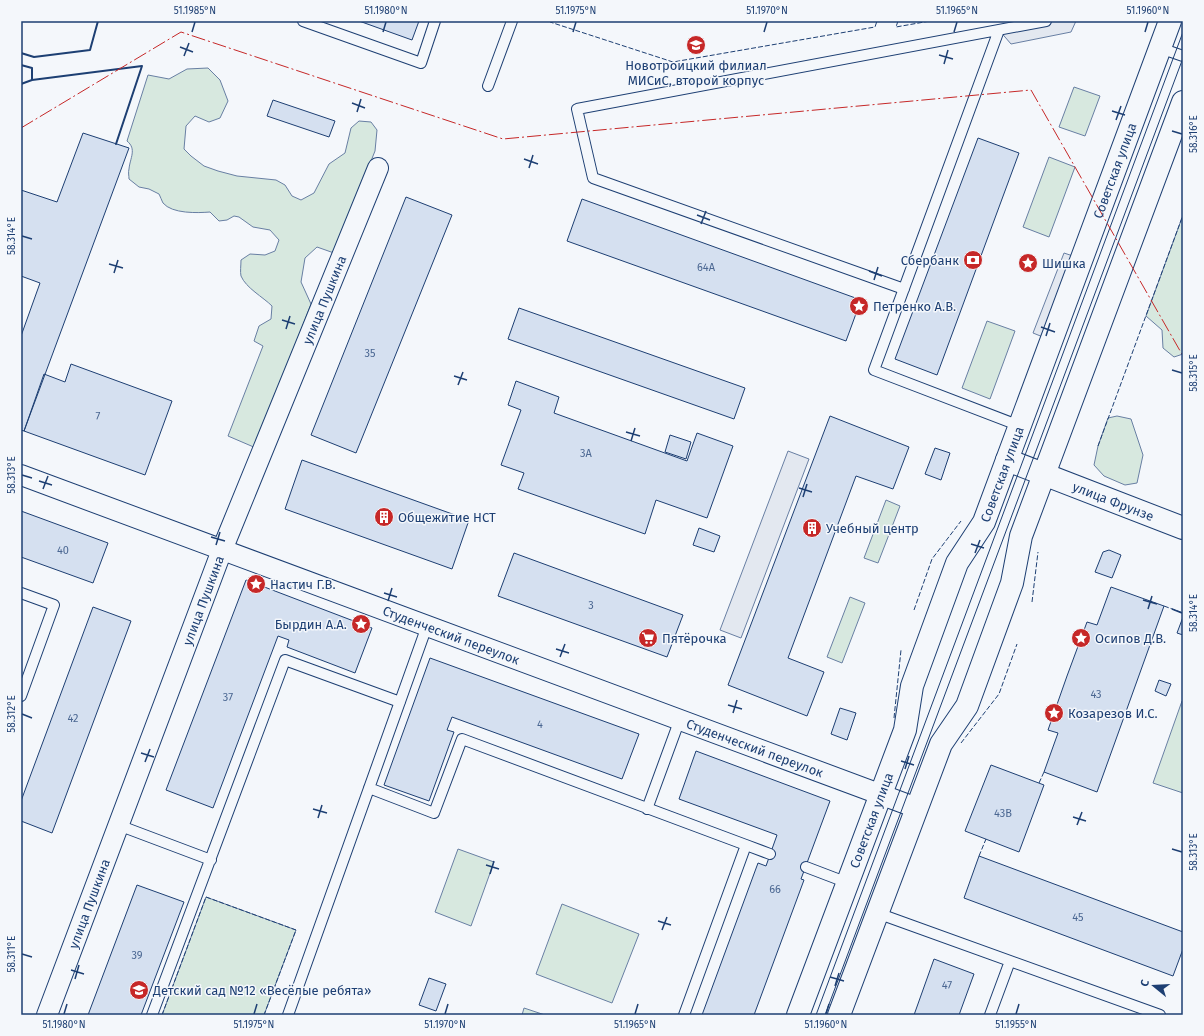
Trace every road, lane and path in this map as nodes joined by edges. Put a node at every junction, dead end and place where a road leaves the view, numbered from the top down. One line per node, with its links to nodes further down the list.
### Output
1 (303, 21): 2 (lane)
2 (436, 21)
3 (512, 21): 9 (lane)
4 (1046, 21): 6 (lane)
5 (1170, 21): 7 (main road, Советская улица)
6 (999, 30): 12 (lane); 12 (lane)
7 (1160, 48): 8 (lane); 13 (main road, Советская улица)
8 (1183, 56)
9 (488, 86)
10 (1183, 102): 15 (main road)
11 (378, 168): 18 (street, улица Пушкина)
12 (904, 289): 13 (lane)
13 (1020, 426): 14 (main road, Советская улица)
14 (1007, 460): 15 (main road, улица Фрунзе); 25 (main road, Советская улица)
15 (1044, 474): 17 (main road, улица Фрунзе); 26 (main road)
16 (21, 476): 18 (street, Студенческий переулок)
17 (1183, 528)
18 (222, 550): 20 (street, Студенческий переулок); 28 (street, улица Пушкина)
19 (21, 593): 21 (lane)
20 (428, 626): 22 (lane); 23 (street, Студенческий переулок)
21 (21, 696)
22 (400, 702): 24 (lane); 31 (lane)
23 (680, 719): 25 (street, Студенческий переулок); 27 (lane)
24 (369, 788): 27 (lane); 38 (lane)
25 (881, 794): 26 (street, Студенческий переулок); 33 (main road, Советская улица)
26 (917, 808): 34 (main road)
27 (647, 809): 29 (lane)
28 (118, 825): 31 (lane); 36 (street, улица Пушкина)
29 (746, 845): 30 (lane); 39 (lane)
30 (770, 854)
31 (210, 860): 37 (lane)
32 (806, 867): 33 (lane)
33 (848, 883): 40 (main road, Советская улица)
34 (877, 913): 35 (lane); 41 (main road)
35 (1010, 961): 42 (lane); 43 (lane)
36 (47, 1015)
37 (152, 1015)
38 (288, 1015)
39 (684, 1015)
40 (798, 1015)
41 (839, 1015)
42 (990, 1015)
43 (1160, 1015)

